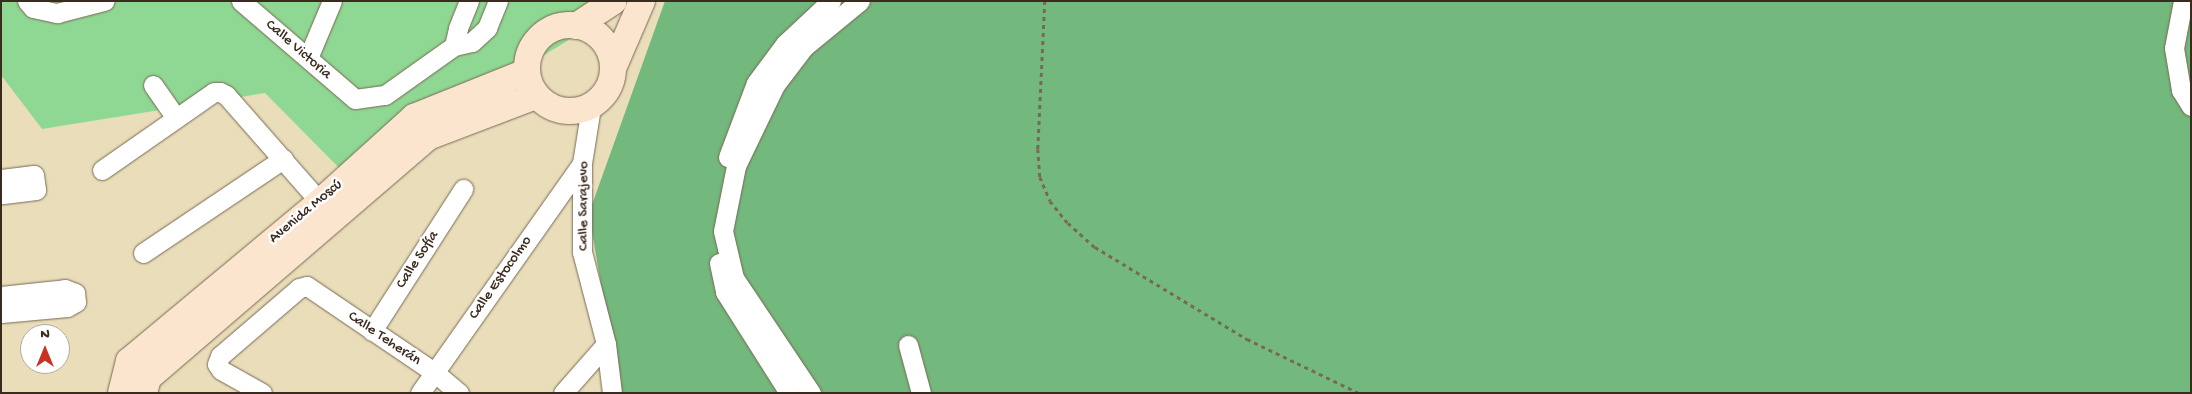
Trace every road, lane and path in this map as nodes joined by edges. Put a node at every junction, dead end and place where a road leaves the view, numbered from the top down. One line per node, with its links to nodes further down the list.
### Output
1 (26, 1): 12 (street)
2 (241, 1): 16 (street, Calle Victoria)
3 (332, 1): 16 (street)
4 (469, 1): 14 (street)
5 (498, 1): 14 (street)
6 (614, 1): 13 (street)
7 (642, 1): 17 (street)
8 (832, 1): 15 (street)
9 (860, 1): 15 (street)
10 (1046, 1): 51 (path)
11 (2183, 1): 22 (street)
12 (95, 2)
13 (576, 26): 17 (street); 18 (street)
14 (454, 46): 16 (street, Calle Victoria)
15 (791, 50): 37 (street)
16 (308, 58)
17 (614, 66): 21 (street)
18 (526, 72): 20 (street); 30 (street, Avenida Moscú)
19 (153, 85): 23 (street)
20 (536, 96): 21 (street); 35 (street, Avenida Moscú)
21 (591, 106): 25 (street, Calle Sarajevo)
22 (2191, 106)
23 (176, 118): 24 (street); 26 (street)
24 (283, 159): 30 (street); 31 (street)
25 (582, 163): 38 (street, Calle Sarajevo); 40 (street, Calle Estocolmo)
26 (102, 170)
27 (1, 179): 29 (street)
28 (463, 189): 36 (street, Calle Sofía)
29 (1, 194)
30 (320, 202): 33 (street, Avenida Moscú)
31 (143, 253)
32 (1, 296): 34 (street)
33 (190, 309): 35 (street); 41 (street, Avenida Moscú)
34 (1, 313)
35 (208, 327): 42 (street, Avenida Moscú)
36 (372, 331): 40 (street, Calle Teherán); 43 (street, Calle Teherán)
37 (768, 342): 48 (street); 49 (street)
38 (606, 344): 46 (street); 47 (street, Calle Sarajevo)
39 (908, 344): 50 (street)
40 (434, 372): 44 (street, Calle Estocolmo); 45 (street, Calle Teherán)
41 (121, 393)
42 (144, 393)
43 (262, 393)
44 (420, 393)
45 (459, 393)
46 (564, 393)
47 (612, 393)
48 (789, 393)
49 (811, 393)
50 (922, 393)
51 (1359, 393)

